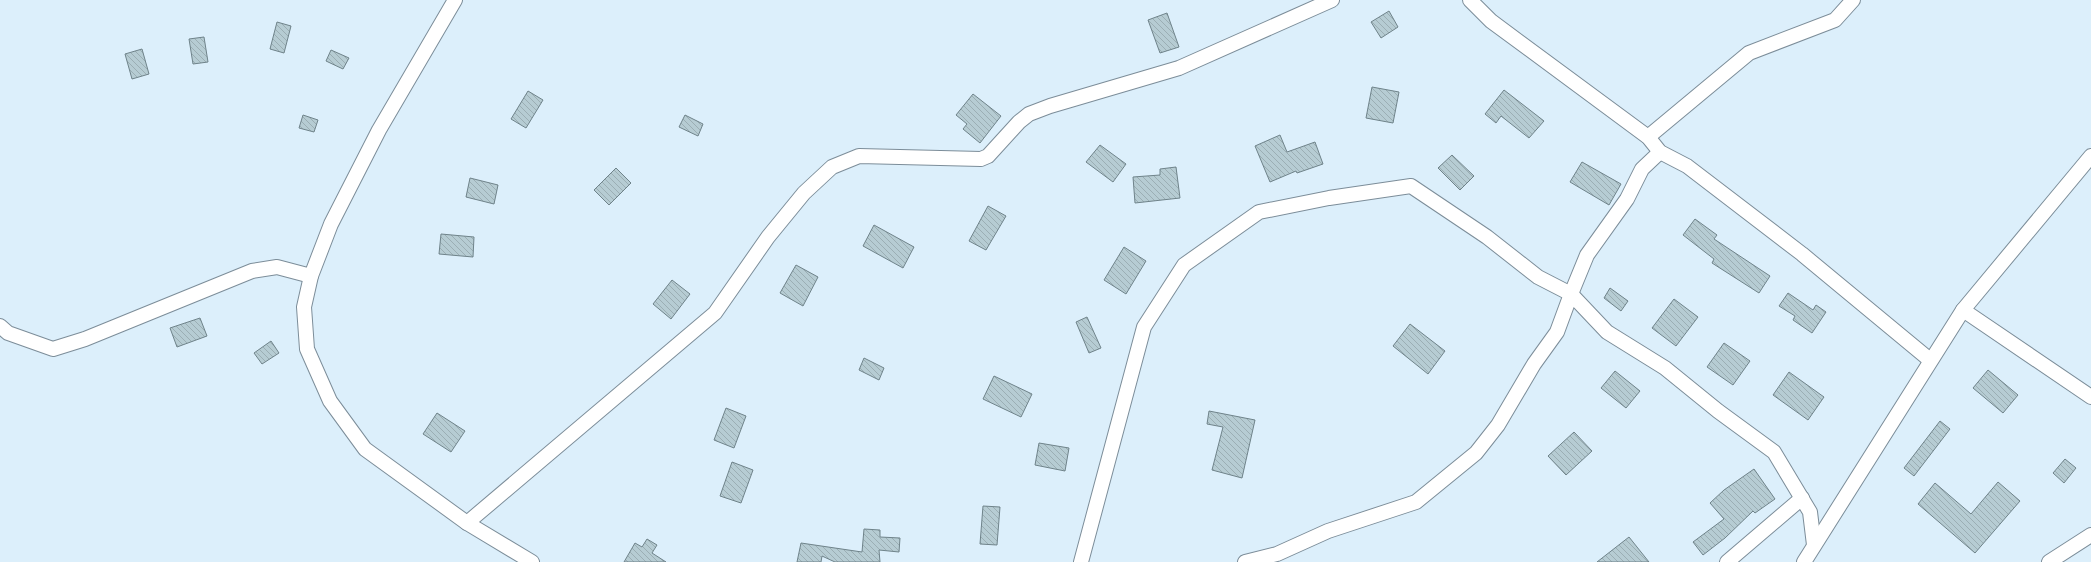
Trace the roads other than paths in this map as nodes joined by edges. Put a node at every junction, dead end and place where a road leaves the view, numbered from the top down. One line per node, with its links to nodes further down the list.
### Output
1 (455, 0): 8 (street)
2 (1332, 0): 15 (street)
3 (1470, 0): 5 (street)
4 (1853, 0): 5 (street)
5 (1648, 137): 6 (street)
6 (1660, 152): 9 (street); 12 (street)
7 (2091, 156): 10 (street)
8 (311, 276): 11 (street); 15 (street)
9 (1571, 294): 14 (street); 19 (street); 20 (street)
10 (1963, 310): 12 (street); 13 (street)
11 (3, 333)
12 (1930, 360): 17 (street)
13 (2091, 397)
14 (1802, 498): 17 (street); 21 (street)
15 (467, 523): 18 (street)
16 (2091, 535): 23 (street)
17 (1814, 545): 22 (street)
18 (532, 562)
19 (1081, 562)
20 (1245, 562)
21 (1727, 562)
22 (1804, 562)
23 (2048, 562)

